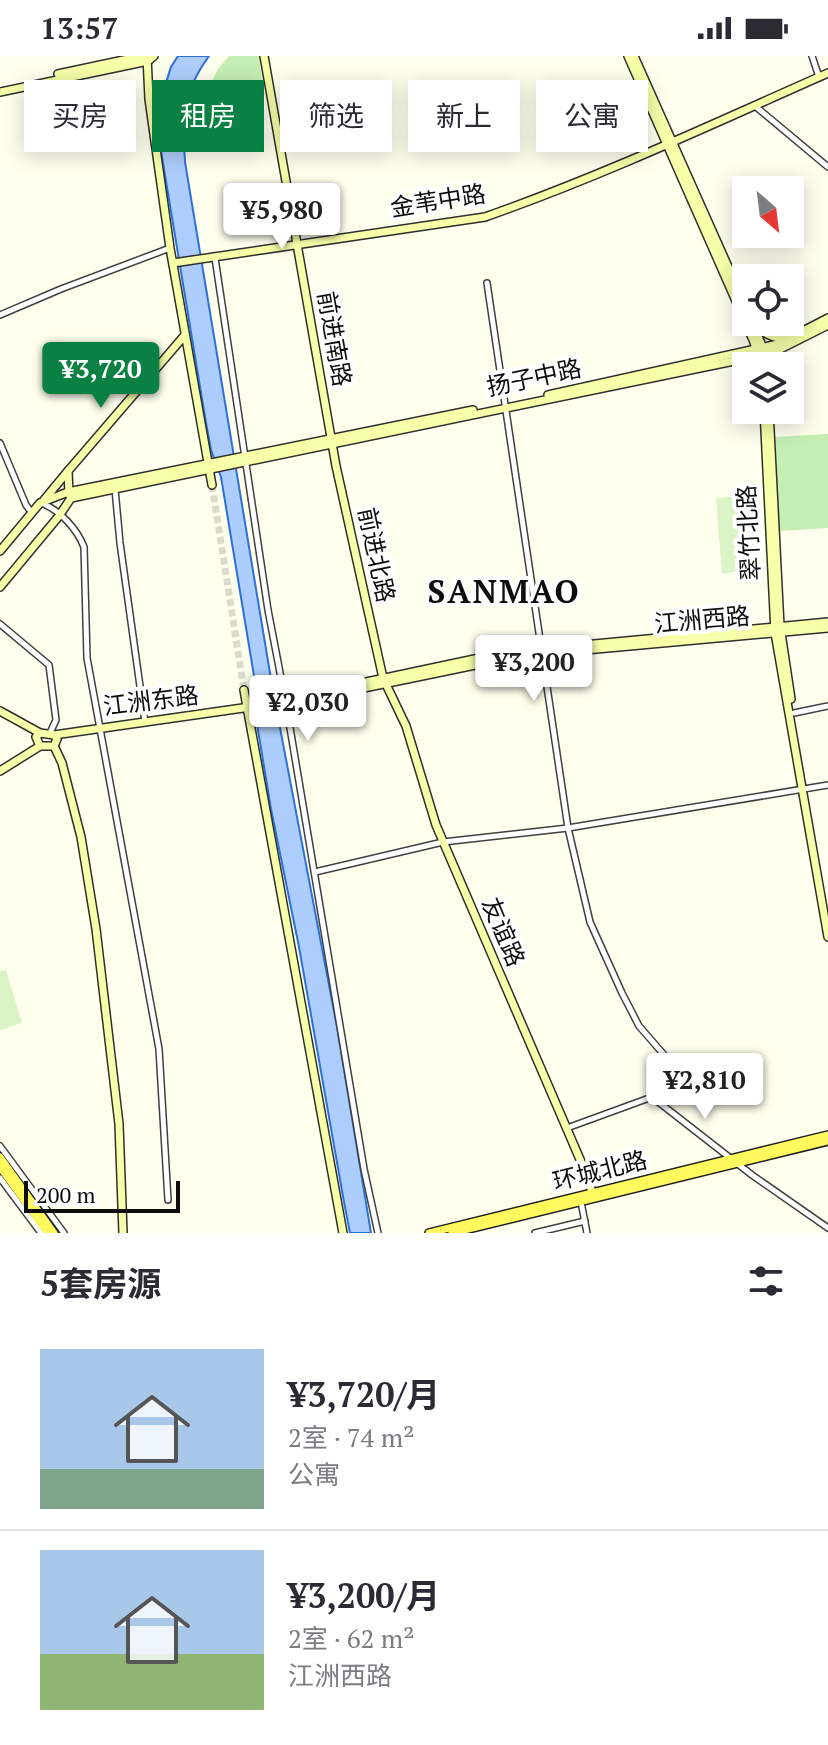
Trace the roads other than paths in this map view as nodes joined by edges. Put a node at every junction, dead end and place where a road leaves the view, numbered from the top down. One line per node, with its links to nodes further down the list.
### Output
1 (264, 56): 11 (main road, 前进南路)
2 (631, 56): 9 (main road)
3 (812, 56): 6 (street)
4 (148, 57): 7 (main road); 12 (main road)
5 (828, 73): 6 (main road, 金苇中路)
6 (819, 77): 8 (main road, 金苇中路)
7 (0, 90)
8 (754, 106): 9 (main road, 金苇中路); 10 (street)
9 (670, 142): 11 (main road, 金苇中路); 15 (main road); 24 (main road)
10 (828, 167)
11 (296, 244): 13 (main road, 金苇中路); 29 (main road, 前进南路)
12 (170, 248): 14 (main road); 17 (street)
13 (215, 258): 14 (main road, 金苇中路); 31 (street)
14 (175, 263): 20 (main road)
15 (732, 277)
16 (487, 283): 27 (street)
17 (0, 315)
18 (828, 318): 23 (main road, 扬子中路)
19 (828, 325): 24 (main road, 扬子中路)
20 (185, 335): 32 (main road); 33 (main road)
21 (757, 336): 24 (main road)
22 (773, 336): 23 (main road)
23 (791, 337): 24 (main road, 扬子中路)
24 (761, 352)
25 (732, 358): 27 (main road, 扬子中路)
26 (732, 361): 27 (main road, 扬子中路)
27 (506, 406): 29 (main road, 扬子中路); 45 (street)
28 (767, 424): 44 (main road, 翠竹北路)
29 (332, 442): 31 (main road, 扬子中路); 46 (main road, 前进北路)
30 (0, 443): 38 (street)
31 (244, 459): 32 (main road, 扬子中路); 48 (street)
32 (210, 466): 34 (main road); 35 (main road); 36 (main road)
33 (68, 471): 36 (main road); 37 (main road)
34 (212, 485)
35 (115, 489): 36 (main road); 53 (street)
36 (69, 495): 37 (main road); 39 (main road)
37 (40, 503): 38 (main road); 39 (street)
38 (32, 513): 40 (main road)
39 (59, 516): 41 (main road); 54 (street)
40 (0, 551)
41 (0, 587)
42 (0, 624): 55 (street)
43 (828, 625): 44 (main road, 江洲西路)
44 (778, 630): 45 (main road, 江洲西路); 51 (main road, 翠竹北路); 61 (main road, 翠竹北路)
45 (541, 652): 46 (main road, 江洲西路); 62 (street)
46 (384, 681): 48 (main road, 江洲西路); 63 (main road, 友谊路)
47 (244, 690): 50 (main road)
48 (283, 702): 50 (main road, 江洲东路); 64 (street)
49 (828, 706): 51 (street)
50 (250, 708): 53 (main road, 江洲东路); 84 (main road)
51 (794, 713): 61 (main road, 翠竹北路)
52 (0, 714): 56 (main road)
53 (145, 722): 54 (main road, 江洲东路)
54 (98, 728): 55 (main road, 江洲东路); 76 (street)
55 (52, 734): 56 (main road, 江洲东路); 58 (main road)
56 (38, 735): 57 (main road)
57 (40, 746): 58 (main road); 59 (main road)
58 (54, 746): 83 (main road)
59 (0, 771)
60 (828, 785): 61 (street)
61 (805, 789): 62 (street); 65 (main road, 翠竹北路); 66 (main road, 翠竹北路)
62 (568, 828): 63 (street); 67 (street)
63 (443, 842): 64 (street); 68 (main road, 友谊路)
64 (315, 872): 85 (street)
65 (828, 910)
66 (828, 937)
67 (652, 1097): 68 (street); 72 (street)
68 (566, 1128): 75 (main road, 友谊路)
69 (828, 1138): 72 (main road, 环城北路)
70 (0, 1146): 82 (street)
71 (0, 1157): 81 (main road)
72 (734, 1161): 75 (main road, 环城北路); 79 (street)
73 (0, 1167): 81 (main road)
74 (0, 1178): 80 (street)
75 (593, 1196): 77 (main road, 环城北路); 86 (main road, 环城北路)
76 (168, 1200)
77 (581, 1202): 78 (street); 87 (main road, 环城北路)
78 (585, 1221): 88 (street); 89 (street)
79 (828, 1228)
80 (41, 1233)
81 (51, 1233)
82 (64, 1233)
83 (123, 1233)
84 (343, 1233)
85 (378, 1233)
86 (429, 1233)
87 (452, 1233)
88 (535, 1233)
89 (587, 1233)

